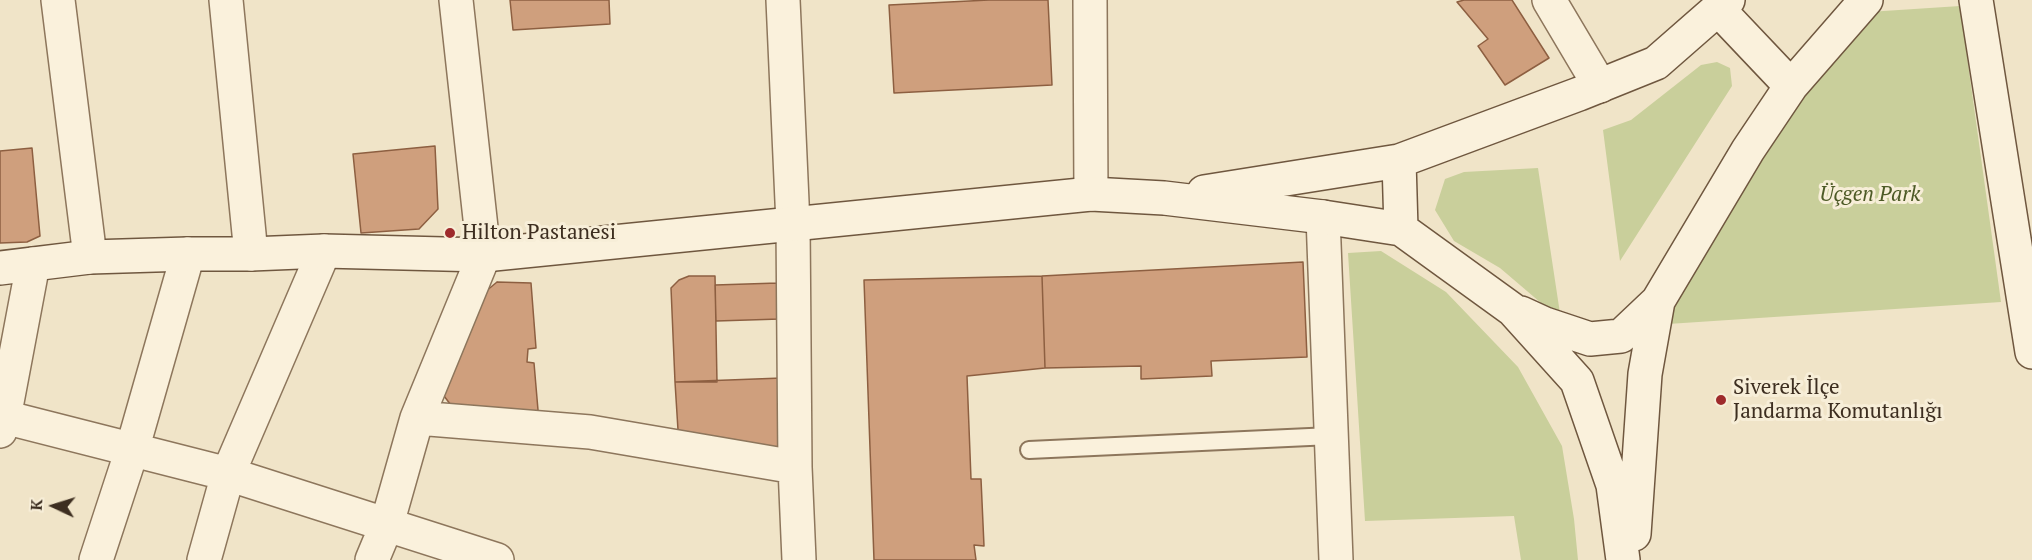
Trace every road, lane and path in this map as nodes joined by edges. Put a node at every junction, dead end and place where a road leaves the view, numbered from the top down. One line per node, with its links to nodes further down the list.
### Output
1 (58, 0): 22 (street)
2 (226, 0): 20 (street)
3 (456, 0): 21 (street)
4 (783, 0): 16 (street)
5 (1090, 0): 13 (street)
6 (1549, 0): 10 (street)
7 (1866, 0): 11 (street)
8 (1976, 0): 27 (street)
9 (1723, 5): 10 (street); 11 (street)
10 (1600, 86): 12 (street)
11 (1791, 86): 25 (street)
12 (1399, 161): 14 (street); 17 (street)
13 (1091, 194): 14 (street); 16 (street)
14 (1164, 198): 15 (street)
15 (1323, 217): 17 (street); 30 (street)
16 (793, 224): 21 (street); 33 (street)
17 (1401, 229): 26 (street)
18 (324, 251): 20 (street); 21 (street); 34 (street)
19 (188, 254): 20 (street); 22 (street); 31 (street)
20 (251, 254)
21 (484, 255): 28 (street)
22 (90, 257): 23 (street)
23 (33, 264): 24 (street); 29 (street)
24 (0, 267)
25 (1658, 301): 26 (street); 43 (street)
26 (1514, 310): 42 (street)
27 (2032, 352)
28 (417, 418): 33 (street); 35 (street)
29 (1, 422): 31 (street)
30 (1331, 436): 32 (lane); 41 (street)
31 (132, 450): 34 (street); 36 (street)
32 (1029, 450)
33 (795, 467): 40 (street)
34 (228, 474): 35 (street); 37 (street)
35 (387, 524): 38 (street); 39 (street)
36 (96, 560)
37 (204, 560)
38 (372, 560)
39 (497, 560)
40 (798, 560)
41 (1336, 560)
42 (1623, 560)
43 (1633, 560)

